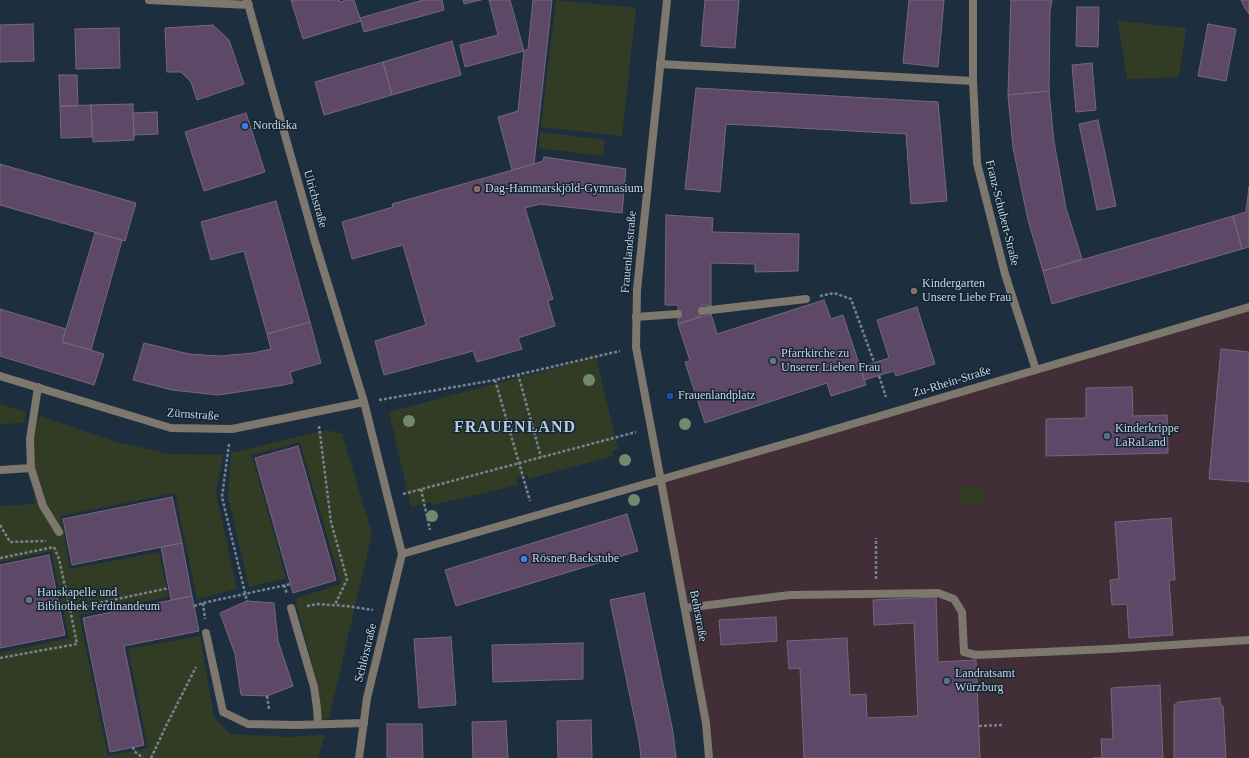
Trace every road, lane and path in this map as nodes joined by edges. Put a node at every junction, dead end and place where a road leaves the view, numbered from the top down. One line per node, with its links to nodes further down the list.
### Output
1 (149, 0): 4 (street)
2 (667, 0): 5 (street, Frauenlandstraße)
3 (974, 0): 6 (street, Franz-Schubert-Straße)
4 (248, 2): 20 (street, Ulrichstraße)
5 (660, 64): 6 (street); 11 (street, Frauenlandstraße)
6 (974, 81): 14 (street, Franz-Schubert-Straße)
7 (806, 299): 9 (street); 13 (path)
8 (1249, 307): 14 (street, Zu-Rhein-Straße)
9 (702, 311)
10 (678, 314): 11 (street)
11 (636, 317): 12 (street, Frauenlandstraße)
12 (636, 347): 15 (path); 23 (street)
13 (874, 362)
14 (1036, 370): 21 (street, Zu-Rhein-Straße)
15 (518, 374): 18 (path); 24 (path)
16 (0, 376): 19 (street, Zürnstraße)
17 (879, 376): 21 (path)
18 (495, 380): 20 (path); 26 (path)
19 (38, 387): 20 (street, Zürnstraße); 27 (street)
20 (364, 402): 31 (street)
21 (892, 413): 29 (street, Zu-Rhein-Straße)
22 (319, 426): 45 (path)
23 (650, 428): 24 (path); 29 (street)
24 (541, 457): 26 (path)
25 (227, 459): 42 (path)
26 (519, 464): 30 (path); 32 (path)
27 (31, 468): 28 (street); 34 (street)
28 (0, 470)
29 (661, 480): 32 (street); 48 (street, Behrstraße)
30 (421, 489): 31 (path); 36 (path)
31 (387, 498): 38 (street)
32 (535, 517): 36 (street)
33 (0, 525): 37 (path)
34 (59, 532)
35 (876, 538): 43 (path)
36 (434, 545): 38 (street)
37 (54, 547): 39 (path); 49 (path)
38 (402, 554): 50 (street, Schlörstraße)
39 (0, 558)
40 (291, 584): 42 (path)
41 (169, 588): 49 (path)
42 (246, 594): 44 (path); 46 (path)
43 (875, 594): 48 (street); 52 (street)
44 (247, 601)
45 (335, 605): 47 (path); 50 (path)
46 (194, 606)
47 (291, 608): 56 (street)
48 (685, 608): 63 (street, Behrstraße)
49 (70, 609): 54 (path)
50 (388, 611): 55 (street, Schlörstraße)
51 (206, 633): 53 (street)
52 (1249, 640)
53 (209, 645): 56 (street); 61 (path)
54 (0, 658)
55 (364, 723): 56 (street); 62 (street, Schlörstraße)
56 (318, 724)
57 (1004, 725): 58 (path)
58 (979, 726)
59 (133, 747): 60 (path)
60 (143, 758)
61 (151, 758)
62 (359, 758)
63 (709, 758)

